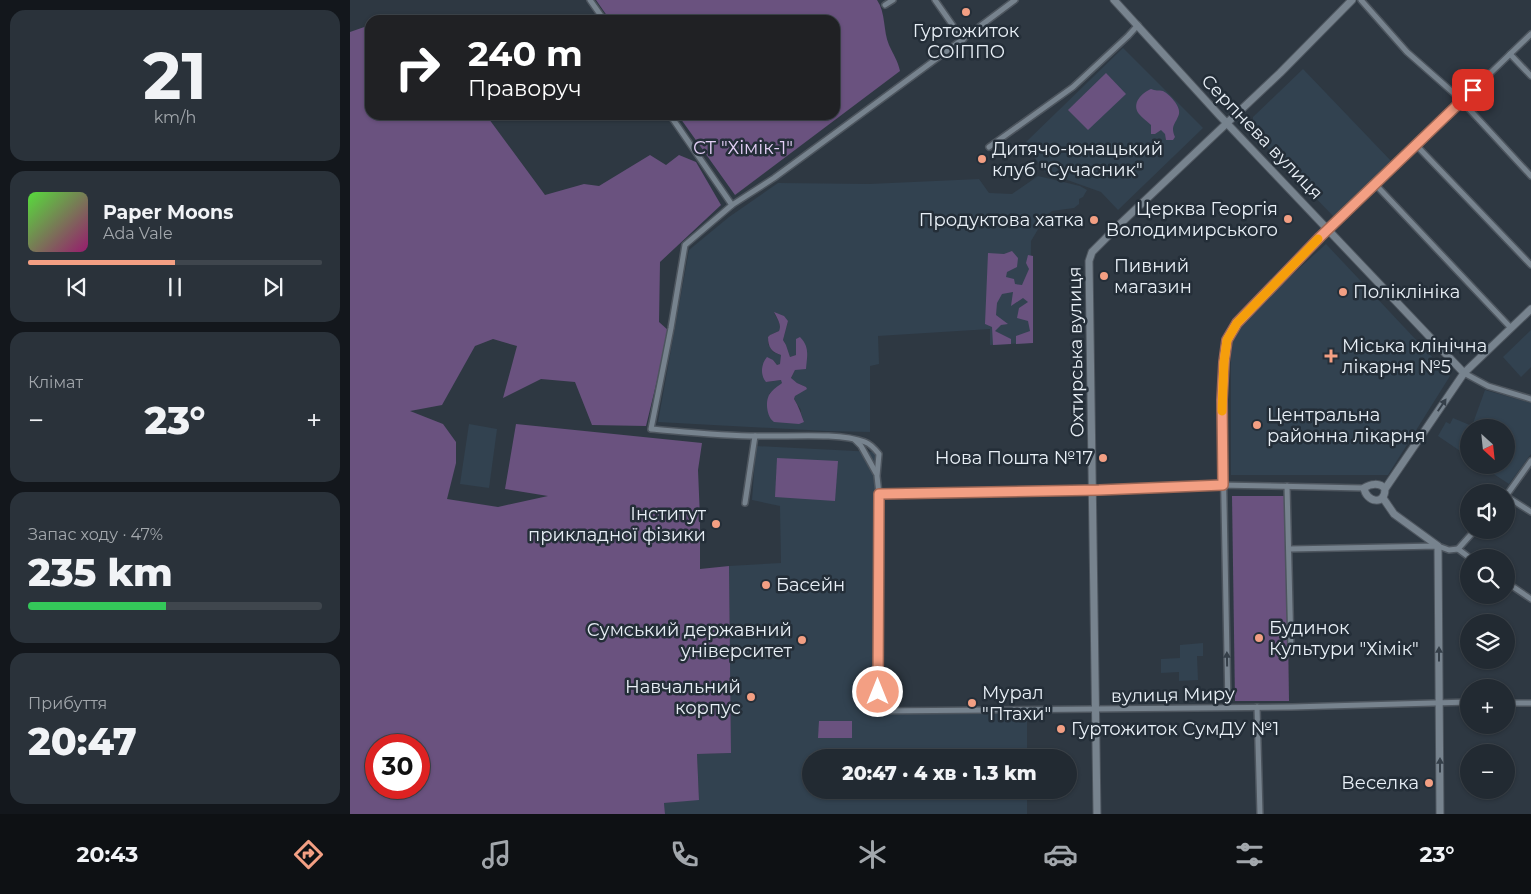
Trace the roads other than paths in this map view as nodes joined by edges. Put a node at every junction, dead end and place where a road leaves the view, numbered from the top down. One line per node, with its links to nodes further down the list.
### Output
1 (590, 0): 9 (street)
2 (893, 0): 8 (street)
3 (935, 0): 12 (street)
4 (1015, 0): 12 (street)
5 (1114, 0): 10 (main road, Серпнева вулиця)
6 (1352, 0): 17 (main road, Охтирська вулиця)
7 (1362, 0): 15 (street)
8 (884, 4)
9 (600, 15)
10 (1138, 25): 17 (main road, Серпнева вулиця); 19 (street)
11 (1531, 34): 13 (street)
12 (963, 40): 22 (street)
13 (1510, 54): 14 (street); 15 (street)
14 (1531, 76)
15 (1460, 102): 18 (street); 20 (street)
16 (673, 120): 22 (street)
17 (1227, 123): 23 (main road, Серпнева вулиця); 38 (main road, Охтирська вулиця)
18 (1416, 145): 21 (street); 24 (street)
19 (989, 147)
20 (1531, 176)
21 (1375, 184): 23 (street); 26 (street)
22 (732, 205): 29 (street)
23 (1329, 229): 27 (main road, Серпнева вулиця); 34 (street)
24 (1531, 265)
25 (1531, 309): 26 (main road)
26 (1511, 328): 27 (main road)
27 (1464, 373): 28 (street, Серпнева вулиця); 37 (main road, one-way to 27)
28 (1531, 399)
29 (755, 436): 30 (street); 42 (street)
30 (854, 439): 32 (street); 32 (street)
31 (1531, 461): 33 (street)
32 (877, 476): 39 (street)
33 (1515, 484)
34 (1223, 485): 35 (street); 38 (street); 56 (street, one-way to 34)
35 (1287, 486): 36 (street); 46 (street)
36 (1364, 488): 37 (main road); 40 (main road)
37 (1385, 489): 40 (main road)
38 (1093, 490): 39 (street); 57 (main road, Охтирська вулиця)
39 (879, 494): 57 (street, вулиця Миру)
40 (1383, 498): 45 (main road)
41 (1515, 502): 43 (street)
42 (745, 503)
43 (1531, 512)
44 (1467, 539): 47 (street)
45 (1438, 546): 46 (street); 47 (street); 51 (main road, one-way to 45)
46 (1289, 549): 50 (street)
47 (1458, 549)
48 (1515, 588): 49 (street)
49 (1531, 599)
50 (1291, 649)
51 (1439, 702): 52 (street, вулиця Миру); 55 (street, вулиця Миру); 60 (main road, one-way to 51)
52 (1460, 702)
53 (1515, 702): 54 (street)
54 (1531, 703)
55 (1257, 707): 56 (street, вулиця Миру); 59 (street)
56 (1228, 708): 57 (street, вулиця Миру)
57 (1096, 709): 58 (main road, Охтирська вулиця)
58 (1097, 814)
59 (1260, 814)
60 (1440, 814)

